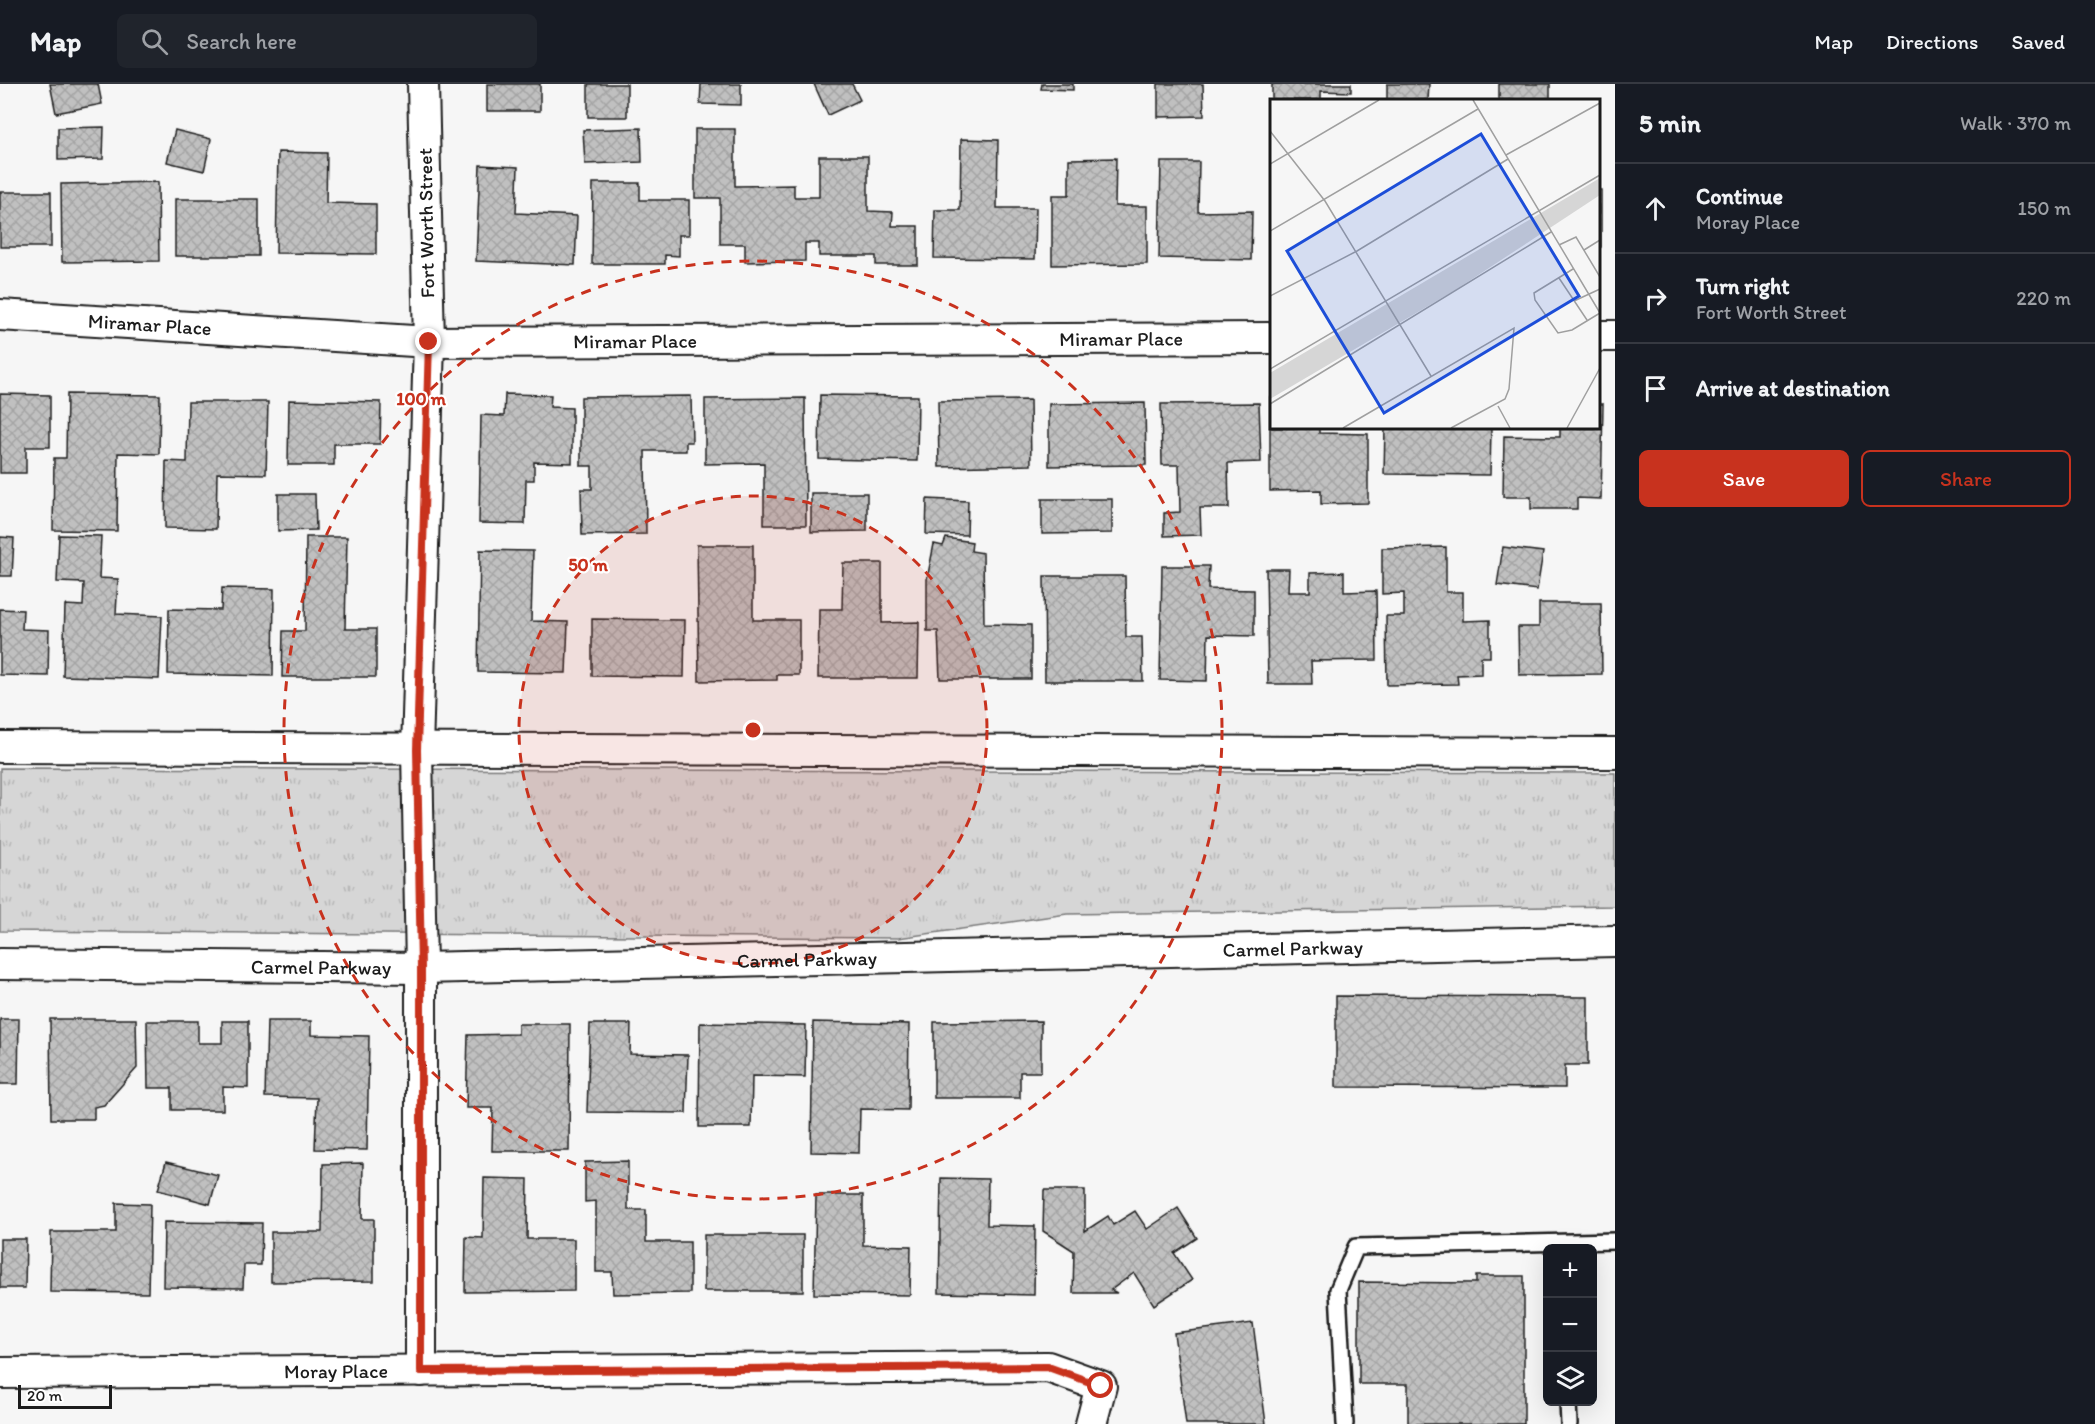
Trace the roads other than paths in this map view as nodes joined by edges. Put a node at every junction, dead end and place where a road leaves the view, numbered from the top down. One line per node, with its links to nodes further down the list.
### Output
1 (423, 84): 4 (street, Fort Worth Street)
2 (0, 315): 4 (street, Miramar Place)
3 (1270, 338): 4 (street, Miramar Place)
4 (429, 342): 6 (street, Fort Worth Street)
5 (0, 747): 6 (street)
6 (417, 750): 7 (street); 10 (street, Fort Worth Street)
7 (1615, 753)
8 (1615, 941): 10 (street, Carmel Parkway)
9 (0, 963): 10 (street, Carmel Parkway)
10 (421, 968): 14 (street, Fort Worth Street)
11 (1615, 1241): 12 (lane)
12 (1574, 1244)
13 (1543, 1245): 18 (lane)
14 (421, 1371): 15 (street, Moray Place); 17 (street, Moray Place)
15 (0, 1373)
16 (1568, 1406): 19 (lane)
17 (1091, 1424)
18 (1345, 1424)
19 (1569, 1424)

